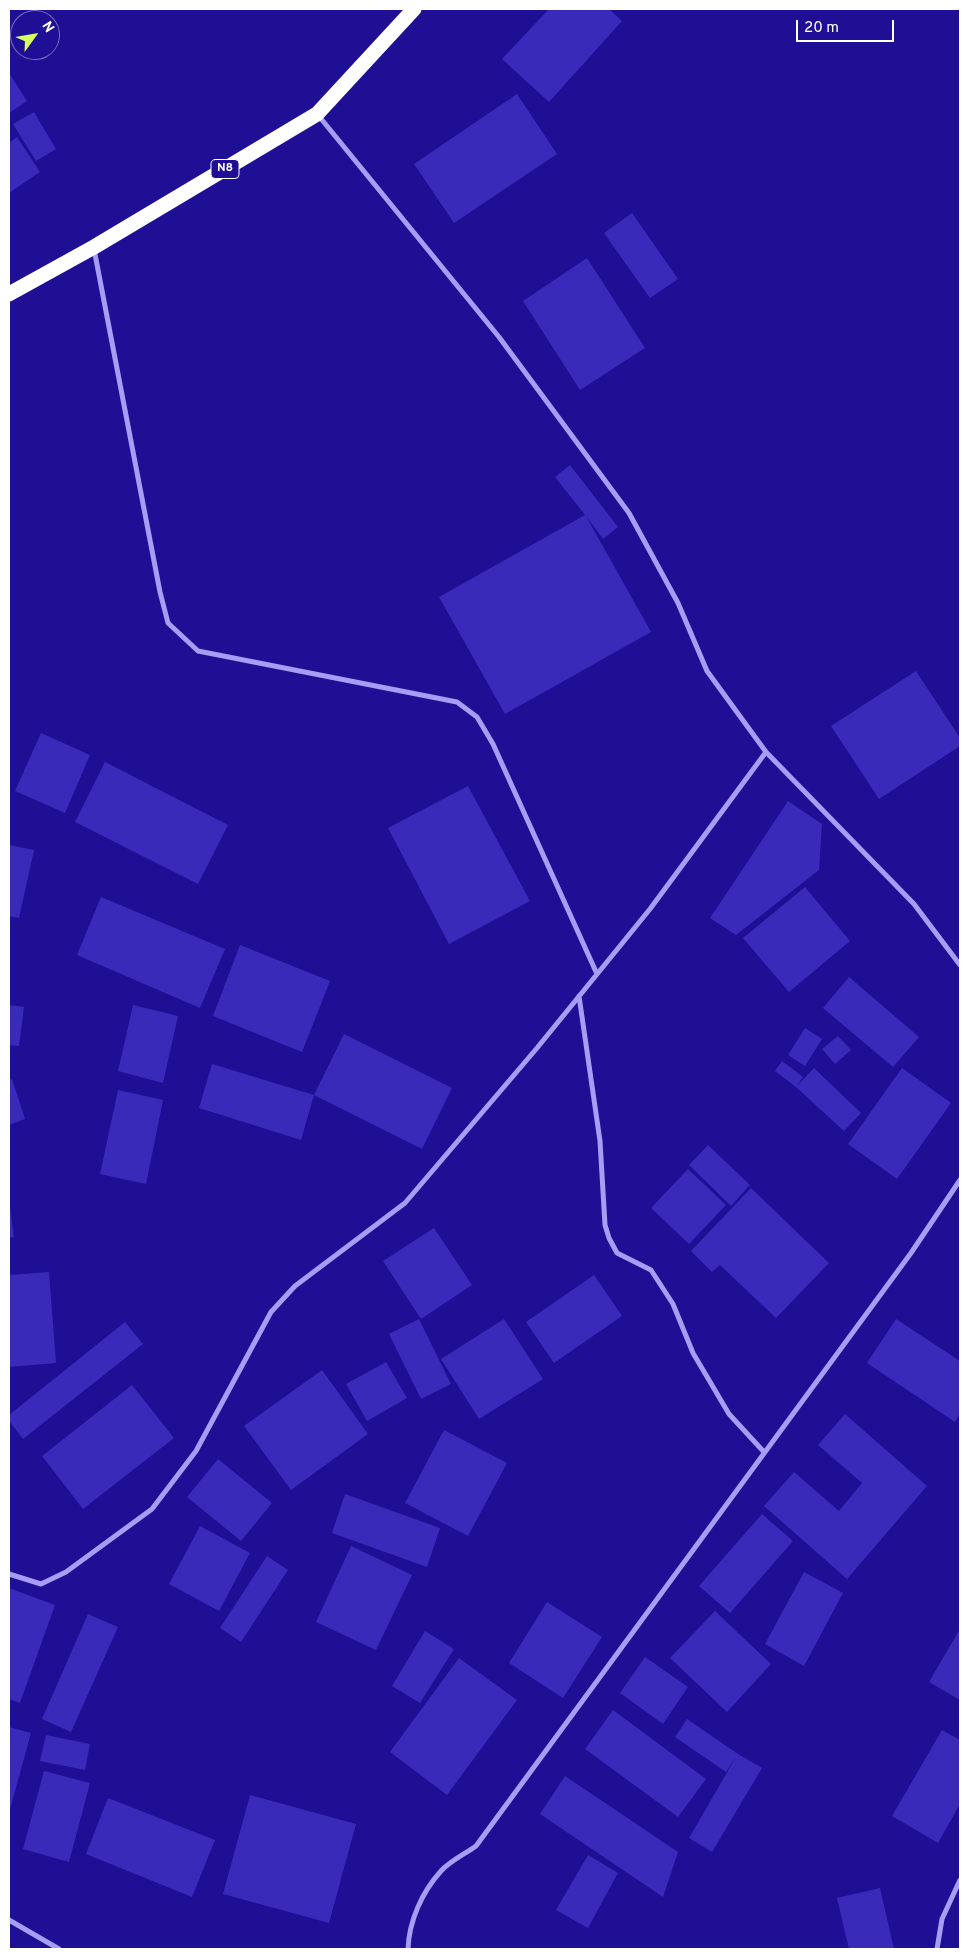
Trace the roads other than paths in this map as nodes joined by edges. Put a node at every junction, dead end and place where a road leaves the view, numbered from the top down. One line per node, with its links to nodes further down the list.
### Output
1 (414, 9): 2 (highway, N8)
2 (317, 114): 3 (highway, N8); 5 (street)
3 (94, 247): 4 (highway, N8); 7 (street)
4 (9, 294)
5 (766, 752): 6 (street); 7 (street)
6 (960, 965)
7 (597, 974): 8 (street)
8 (579, 996): 10 (street); 11 (street)
9 (960, 1180): 10 (street)
10 (764, 1452): 15 (street)
11 (9, 1574)
12 (960, 1880): 16 (street)
13 (9, 1920): 14 (street)
14 (59, 1949)
15 (408, 1949)
16 (937, 1949)

